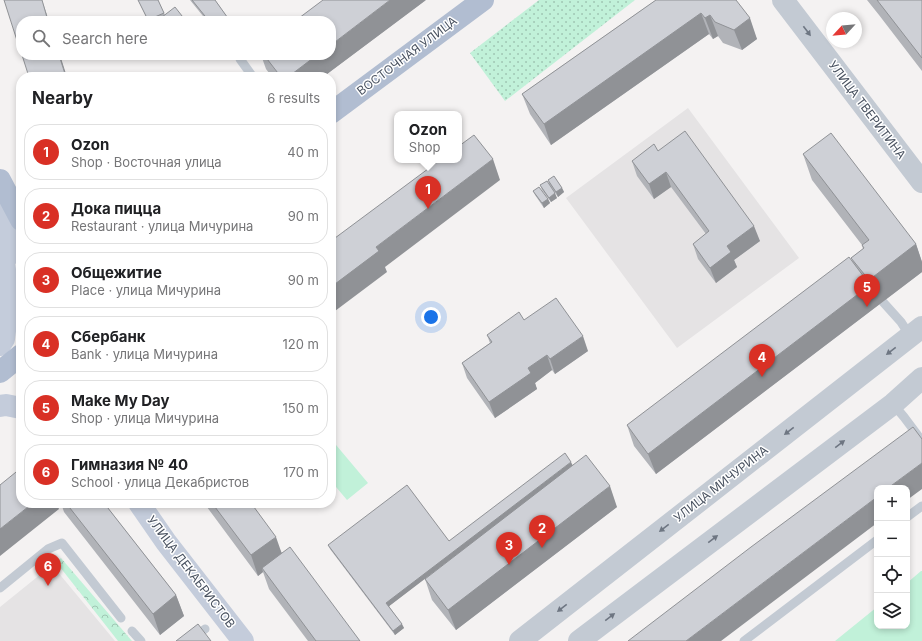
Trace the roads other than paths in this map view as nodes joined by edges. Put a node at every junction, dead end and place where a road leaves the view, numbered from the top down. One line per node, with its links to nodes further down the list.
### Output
1 (483, 0): 5 (main road, ВОСТОЧНАЯ УЛИЦА)
2 (789, 2): 7 (street, УЛИЦА ТВЕРИТИНА, one-way to 7)
3 (241, 60): 4 (lane)
4 (249, 72)
5 (336, 109)
6 (0, 181): 8 (main road); 10 (main road)
7 (922, 182)
8 (16, 211)
9 (0, 232): 13 (main road)
10 (16, 237)
11 (883, 302): 12 (lane)
12 (916, 331): 32 (street, УЛИЦА МИЧУРИНА, one-way to 32)
13 (0, 345)
14 (16, 359): 15 (main road)
15 (0, 372)
16 (922, 378): 17 (street)
17 (893, 404): 20 (lane); 33 (street, one-way to 17)
18 (0, 406): 19 (main road)
19 (16, 407)
20 (922, 441)
21 (922, 506): 23 (lane)
22 (142, 508): 31 (main road, УЛИЦА ДЕКАБРИСТОВ)
23 (910, 515)
24 (874, 542): 34 (lane)
25 (0, 588): 26 (lane)
26 (121, 618)
27 (205, 629): 30 (lane)
28 (132, 631): 29 (lane)
29 (141, 641)
30 (189, 641)
31 (243, 641)
32 (520, 641)
33 (579, 641)
34 (744, 641)

